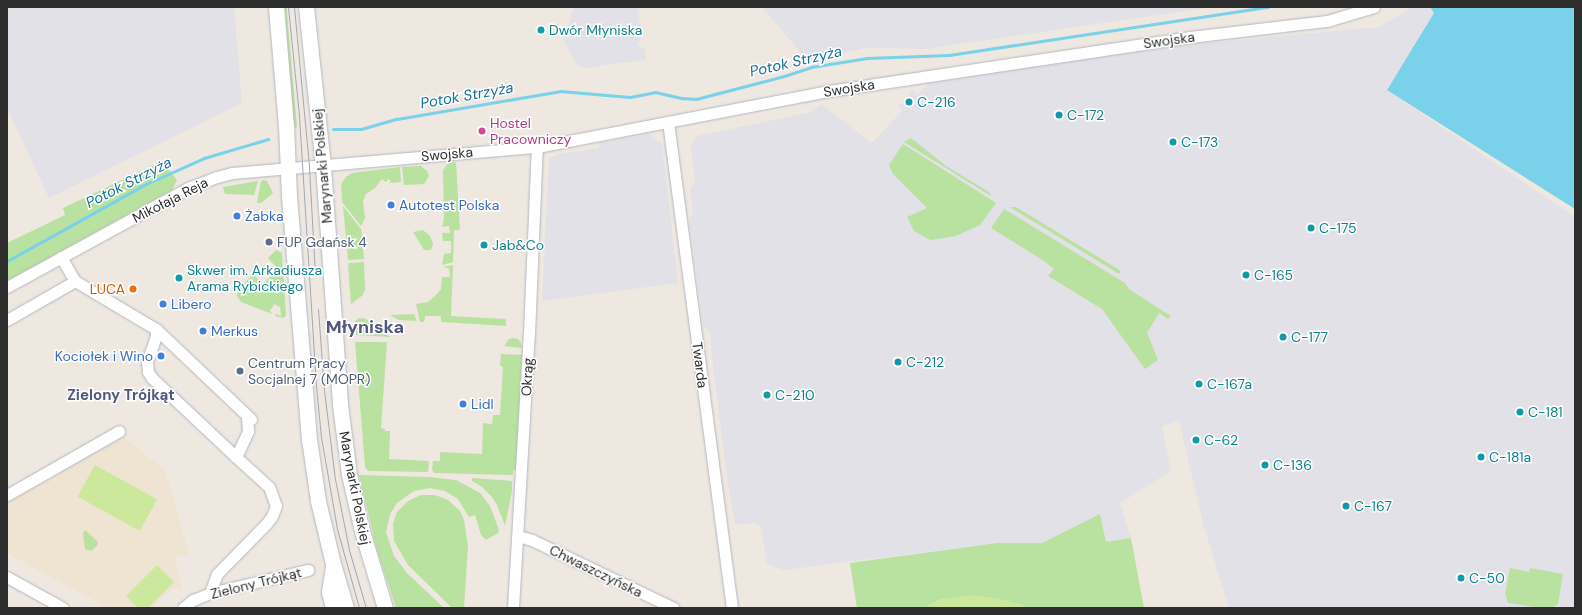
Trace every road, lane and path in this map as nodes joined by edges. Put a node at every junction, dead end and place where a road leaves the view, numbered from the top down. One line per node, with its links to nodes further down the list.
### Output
1 (276, 7): 7 (main road)
2 (306, 7): 6 (main road, Marynarki Polskiej)
3 (1374, 7): 4 (street, Swojska)
4 (668, 122): 5 (street, Swojska); 28 (street, Twarda)
5 (537, 147): 6 (street, Swojska); 16 (street, Okrąg)
6 (323, 166): 7 (street, Swojska); 25 (main road, Marynarki Polskiej)
7 (287, 168): 8 (street, Mikołaja Reja); 17 (main road)
8 (61, 257): 9 (street); 10 (street, Mikołaja Reja)
9 (75, 281): 11 (street); 12 (street)
10 (7, 287)
11 (7, 320)
12 (156, 329): 14 (street); 14 (street)
13 (119, 431): 15 (street)
14 (236, 457): 20 (street)
15 (7, 495)
16 (518, 536): 26 (street, Okrąg); 27 (street, Chwaszczyńska)
17 (333, 564): 23 (main road); 24 (main road)
18 (308, 570): 20 (street, Zielony Trójkąt)
19 (7, 577): 21 (street)
20 (210, 593): 22 (street, Zielony Trójkąt)
21 (63, 608)
22 (183, 608)
23 (333, 608)
24 (346, 608)
25 (385, 608)
26 (513, 608)
27 (674, 608)
28 (732, 608)

